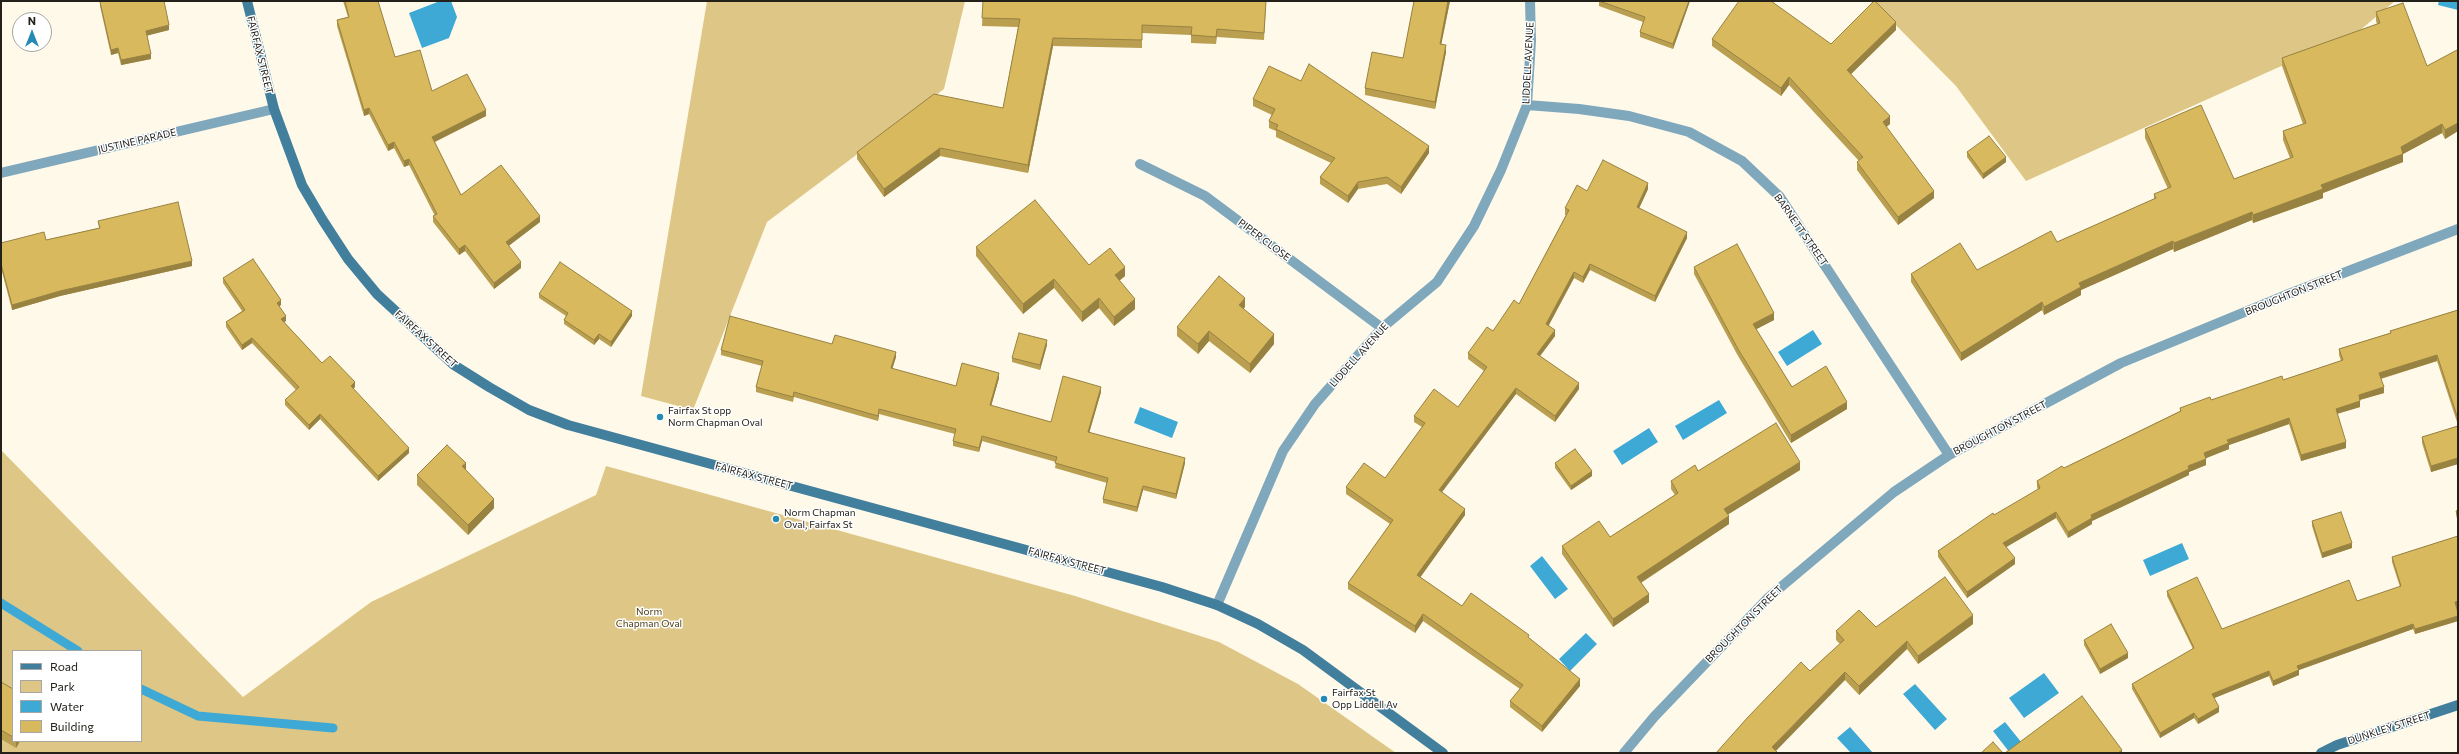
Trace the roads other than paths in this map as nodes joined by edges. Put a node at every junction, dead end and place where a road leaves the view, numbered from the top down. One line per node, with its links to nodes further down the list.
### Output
1 (247, 1): 4 (street, FAIRFAX STREET)
2 (1530, 1): 3 (street, LIDDELL AVENUE)
3 (1527, 105): 8 (street, LIDDELL AVENUE); 9 (street, BARNETT STREET)
4 (274, 109): 6 (street, JUSTINE PARADE); 10 (street, FAIRFAX STREET)
5 (1140, 164): 8 (street, PIPER CLOSE)
6 (1, 173)
7 (2458, 229): 9 (street, BROUGHTON STREET)
8 (1382, 328): 10 (street, LIDDELL AVENUE)
9 (1948, 455): 13 (street, BROUGHTON STREET)
10 (1217, 605): 12 (street, FAIRFAX STREET)
11 (2458, 706): 14 (street, DUNKLEY STREET)
12 (1443, 753)
13 (1624, 753)
14 (2321, 753)

